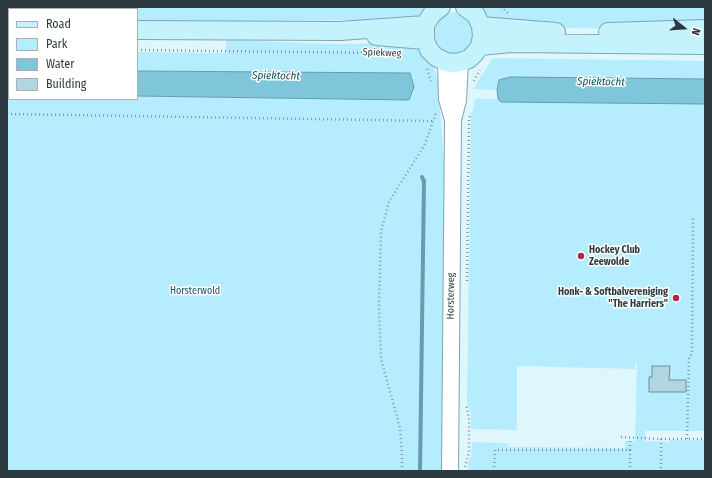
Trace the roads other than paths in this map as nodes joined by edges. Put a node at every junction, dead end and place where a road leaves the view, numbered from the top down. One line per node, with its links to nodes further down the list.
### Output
1 (441, 7): 6 (main road)
2 (465, 7): 3 (main road)
3 (481, 26): 4 (main road); 8 (main road)
4 (705, 29)
5 (138, 30): 6 (main road, Spiekweg)
6 (425, 32): 9 (main road)
7 (705, 45): 8 (main road)
8 (480, 46): 9 (main road)
9 (453, 62): 10 (street, Horsterweg)
10 (450, 471)

